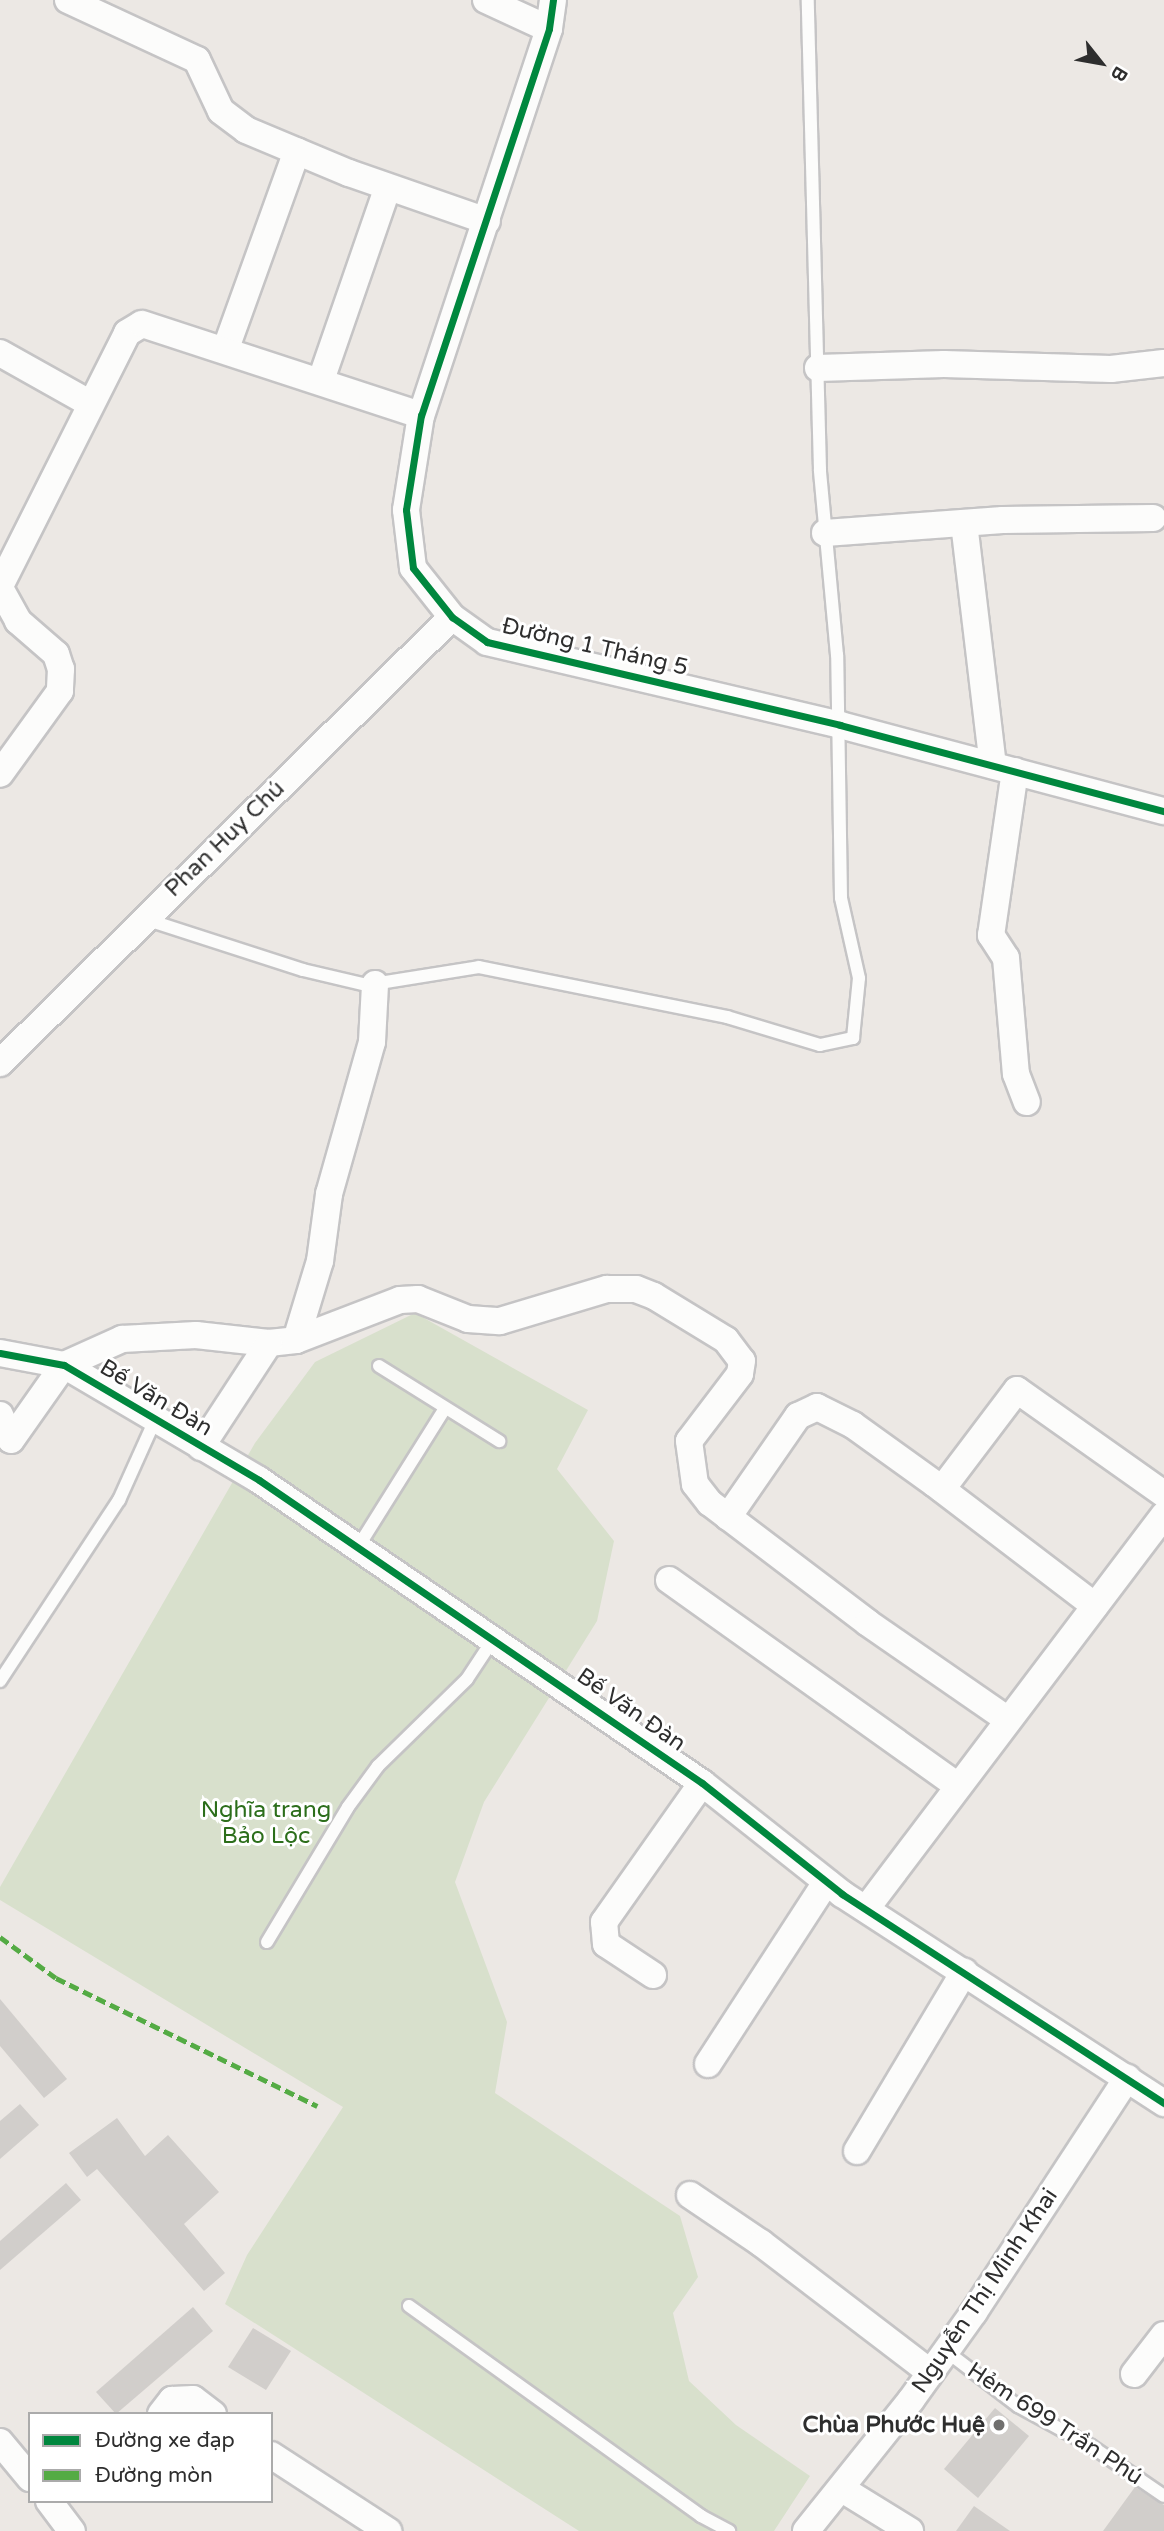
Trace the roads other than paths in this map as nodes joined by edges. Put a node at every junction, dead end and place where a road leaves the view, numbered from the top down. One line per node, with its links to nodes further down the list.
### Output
1 (68, 0): 6 (street)
2 (486, 0): 5 (street)
3 (553, 0): 5 (street, Đường 1 Tháng 5)
4 (808, 0): 12 (lane)
5 (549, 29): 8 (street, Đường 1 Tháng 5)
6 (297, 151): 7 (street); 9 (street)
7 (388, 187): 8 (street); 13 (street)
8 (486, 220): 15 (street, Đường 1 Tháng 5)
9 (226, 348): 13 (street); 14 (street)
10 (0, 353): 14 (street)
11 (1164, 363): 12 (street)
12 (818, 368): 18 (lane)
13 (321, 380): 15 (street)
14 (91, 404): 19 (street)
15 (421, 415): 20 (street, Đường 1 Tháng 5)
16 (1153, 518): 17 (street)
17 (964, 523): 18 (street); 22 (street)
18 (825, 533): 21 (lane)
19 (0, 587): 23 (street)
20 (453, 617): 21 (street, Đường 1 Tháng 5); 25 (street, Phan Huy Chú)
21 (839, 725): 22 (street, Đường 1 Tháng 5); 26 (lane)
22 (1004, 768): 24 (street, Đường 1 Tháng 5); 28 (street)
23 (0, 774)
24 (1164, 811)
25 (145, 918): 26 (lane); 27 (street, Phan Huy Chú)
26 (375, 984): 29 (street)
27 (0, 1063)
28 (1027, 1102)
29 (296, 1340): 30 (street); 43 (street)
30 (269, 1343): 32 (street); 38 (street)
31 (0, 1353): 32 (street)
32 (64, 1365): 36 (street, Bế Văn Đàn); 39 (street)
33 (379, 1366): 34 (lane)
34 (444, 1410): 37 (lane); 44 (lane)
35 (0, 1415): 39 (street)
36 (154, 1422): 38 (street, Bế Văn Đàn); 49 (lane)
37 (499, 1441)
38 (201, 1447): 44 (street, Bế Văn Đàn)
39 (5, 1450)
40 (942, 1489): 41 (street); 43 (street); 47 (street)
41 (1164, 1494)
42 (1164, 1515): 45 (street)
43 (728, 1517): 50 (street)
44 (358, 1547): 48 (street, Bế Văn Đàn)
45 (1154, 1548): 47 (street)
46 (669, 1580): 52 (street)
47 (1095, 1606): 50 (street)
48 (494, 1638): 51 (street, Bế Văn Đàn); 55 (lane)
49 (0, 1681)
50 (1008, 1720): 52 (street)
51 (702, 1783): 53 (street, Bế Văn Đàn); 57 (street)
52 (958, 1786): 54 (street)
53 (827, 1882): 54 (street, Bế Văn Đàn); 58 (street)
54 (866, 1909): 56 (street, Bế Văn Đàn)
55 (267, 1942)
56 (964, 1972): 59 (street, Bế Văn Đàn); 61 (street)
57 (653, 1975)
58 (708, 2064)
59 (1127, 2078): 60 (street, Bế Văn Đàn); 65 (street, Nguyễn Thị Minh Khai)
60 (1160, 2093)
61 (858, 2151)
62 (690, 2195): 66 (street)
63 (409, 2306): 78 (lane)
64 (1164, 2335): 67 (street)
65 (946, 2351): 66 (street, Nguyễn Thị Minh Khai); 74 (lane, Hẻm 699 Trần Phú)
66 (930, 2372): 73 (street, Nguyễn Thị Minh Khai)
67 (1135, 2374)
68 (163, 2412): 69 (street)
69 (210, 2412)
70 (0, 2442): 72 (street)
71 (273, 2456): 77 (street)
72 (28, 2476)
73 (842, 2489): 79 (street, Nguyễn Thị Minh Khai); 80 (street)
74 (1164, 2496)
75 (56, 2504): 76 (street)
76 (72, 2531)
77 (388, 2531)
78 (729, 2531)
79 (806, 2531)
80 (910, 2531)

